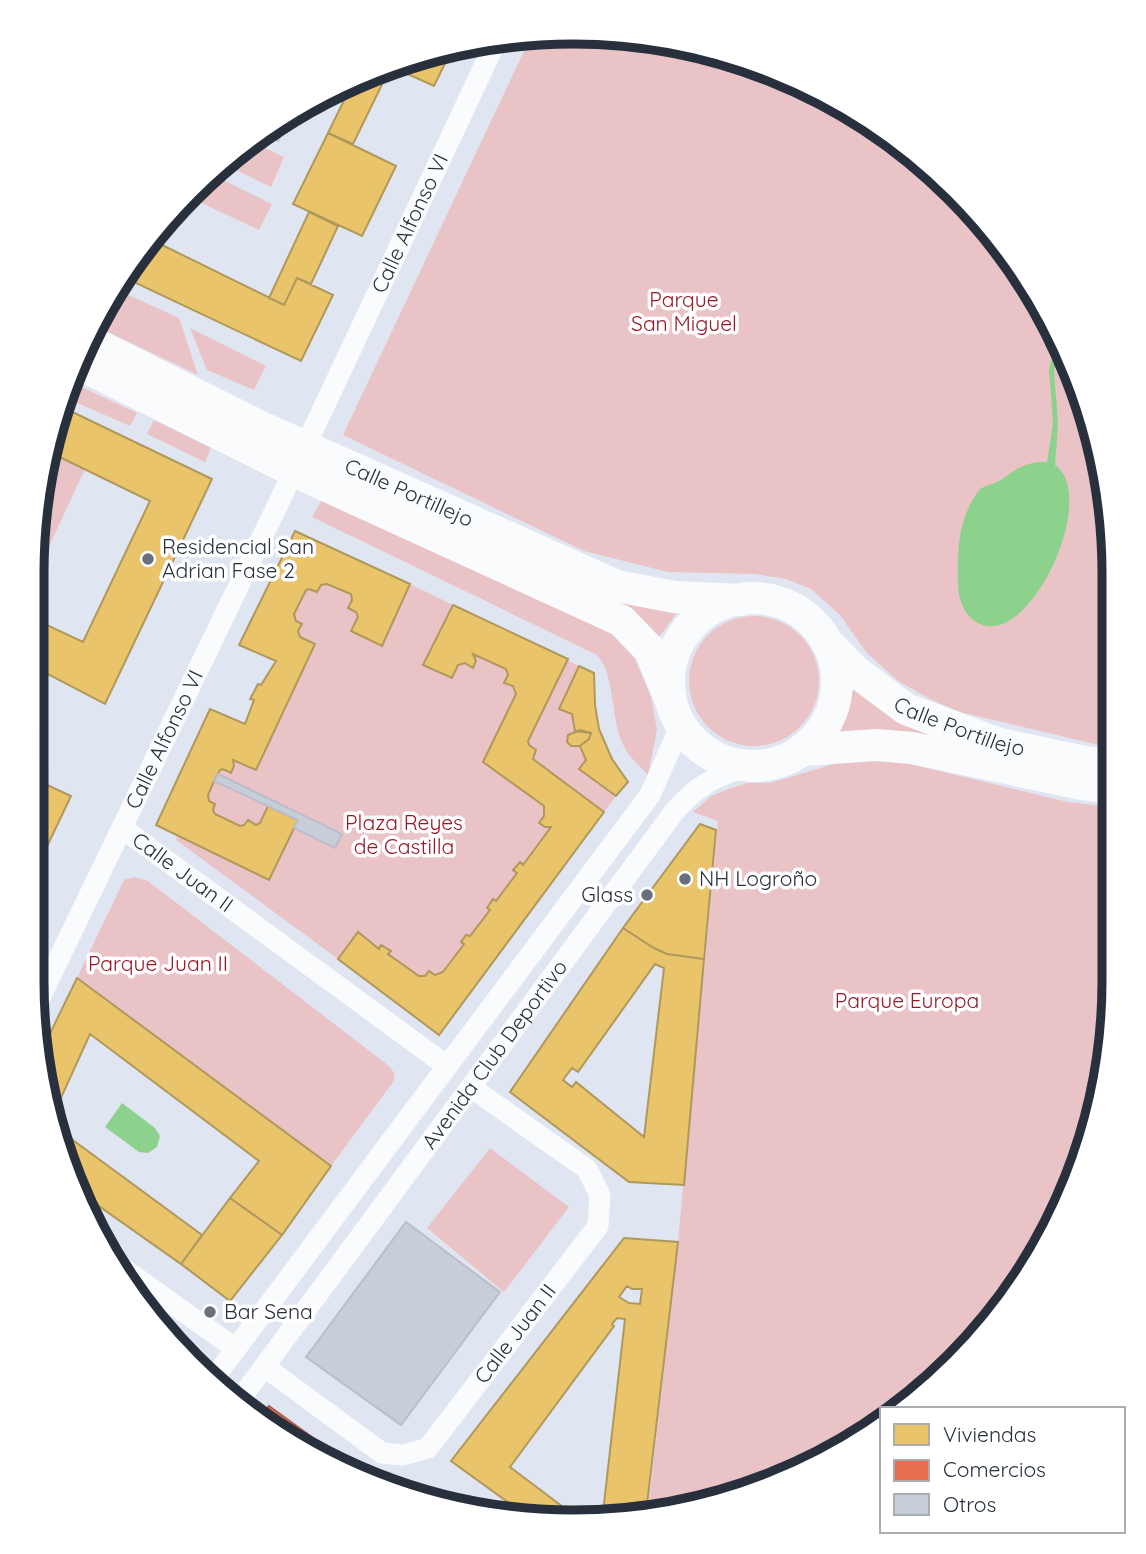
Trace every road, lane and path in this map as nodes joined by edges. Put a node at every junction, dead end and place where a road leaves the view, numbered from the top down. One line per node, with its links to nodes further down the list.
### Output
1 (492, 50): 4 (street, Calle Alfonso VI)
2 (96, 345): 4 (main road, Calle Portillejo)
3 (85, 367): 4 (main road, Calle Portillejo)
4 (300, 459): 5 (main road, Calle Portillejo); 7 (main road, Calle Portillejo); 13 (street, Calle Alfonso VI)
5 (741, 600): 6 (main road); 7 (main road)
6 (829, 643): 9 (main road); 10 (main road, Calle Portillejo)
7 (669, 696): 8 (main road)
8 (681, 725): 11 (main road); 15 (street, Avenida Club Deportivo)
9 (802, 750): 11 (main road); 12 (main road, Calle Portillejo)
10 (1102, 764)
11 (746, 766): 16 (street, Avenida Club Deportivo)
12 (1102, 787)
13 (122, 828): 14 (street, Calle Alfonso VI); 15 (street, Calle Juan II)
14 (44, 989)
15 (447, 1066): 18 (street, Avenida Club Deportivo)
16 (472, 1088): 20 (street, Avenida Club Deportivo); 20 (street, Calle Juan II)
17 (134, 1276): 19 (street)
18 (273, 1300): 19 (street, Avenida Club Deportivo); 20 (street, Avenida Club Deportivo)
19 (236, 1349): 21 (street, Avenida Club Deportivo)
20 (265, 1367): 22 (street, Avenida Club Deportivo)
21 (218, 1373)
22 (243, 1394)

